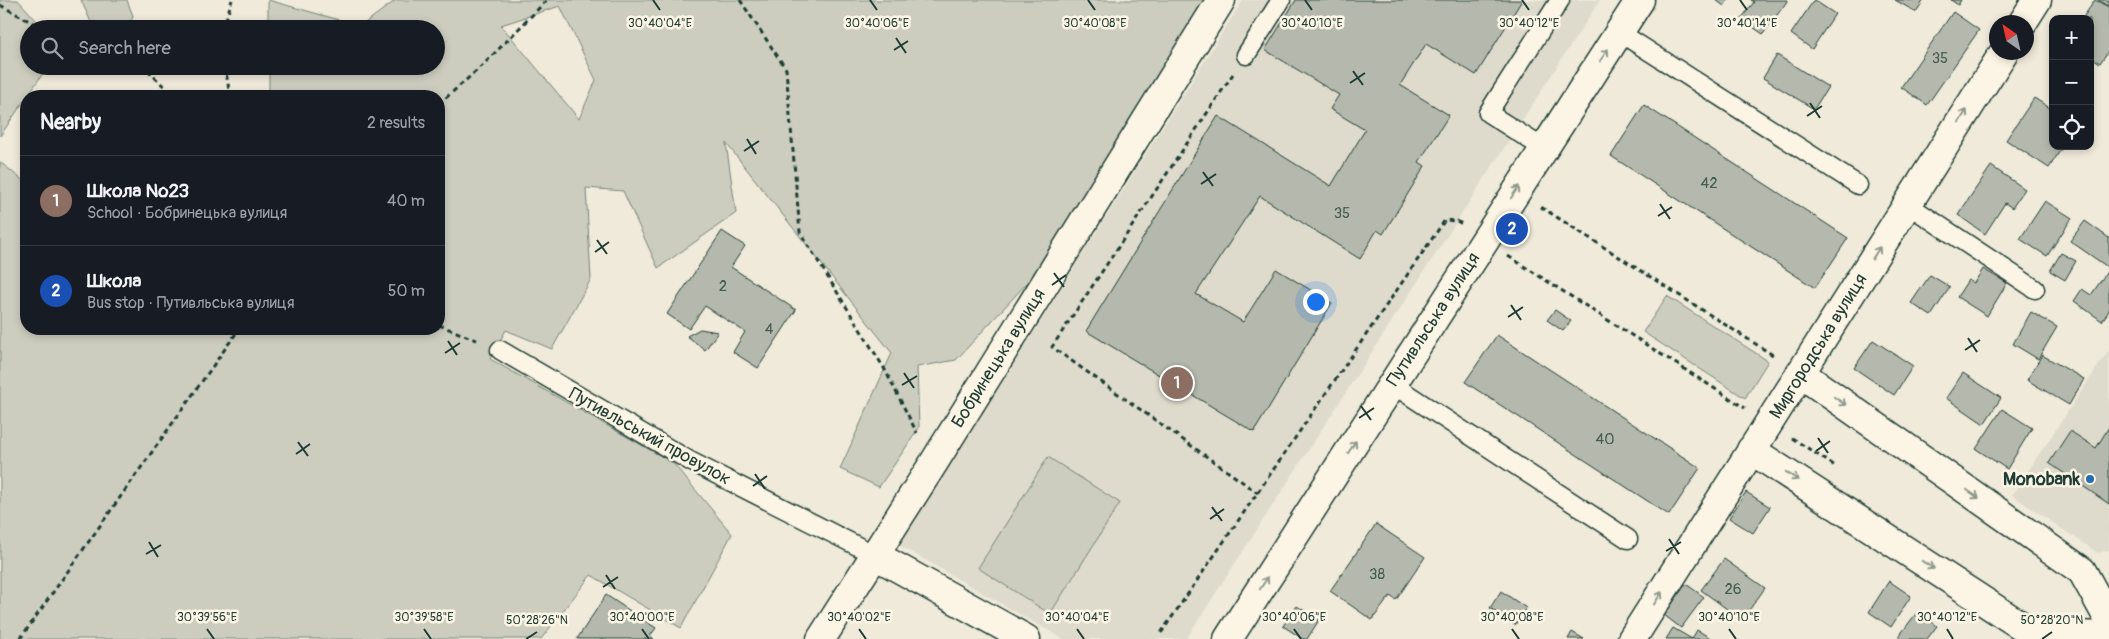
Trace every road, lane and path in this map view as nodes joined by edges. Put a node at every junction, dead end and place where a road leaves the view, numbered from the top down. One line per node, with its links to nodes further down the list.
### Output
1 (232, 0): 12 (path)
2 (547, 0): 20 (path)
3 (740, 0): 34 (path)
4 (1221, 0): 34 (street, Бобринецька вулиця)
5 (1280, 0): 14 (lane)
6 (1560, 0): 21 (lane)
7 (1640, 0): 13 (street, Путивльська вулиця)
8 (2037, 0): 10 (street)
9 (0, 5): 11 (path)
10 (2027, 15)
11 (28, 20)
12 (226, 20)
13 (1619, 32): 21 (street, Путивльська вулиця, one-way to 13); 22 (lane)
14 (1246, 55): 36 (path)
15 (1999, 60): 24 (street, Миргородська вулиця, one-way to 15)
16 (152, 75): 18 (path)
17 (226, 75): 19 (path)
18 (168, 90)
19 (229, 90)
20 (445, 99)
21 (1543, 148): 23 (street, Путивльська вулиця)
22 (1858, 185)
23 (1515, 191): 25 (street, Путивльська вулиця, one-way to 23); 30 (path)
24 (1907, 204): 26 (lane); 30 (street, Миргородська вулиця, one-way to 24)
25 (1484, 240): 31 (street, Путивльська вулиця); 32 (path); 36 (path)
26 (2035, 289)
27 (445, 327): 29 (path)
28 (234, 335): 42 (path)
29 (500, 350): 38 (lane, Путивльський провулок)
30 (1800, 373): 32 (street, Миргородська вулиця); 39 (street, one-way to 39)
31 (1392, 384): 37 (lane); 45 (street, Путивльська вулиця, one-way to 31)
32 (1769, 423): 33 (street, Миргородська вулиця); 35 (path)
33 (1751, 450): 41 (street, one-way to 41); 46 (street, Миргородська вулиця, one-way to 33)
34 (933, 464): 38 (street, Бобринецька вулиця)
35 (1843, 472)
36 (1258, 493): 40 (path)
37 (1628, 539)
38 (875, 555): 43 (street, Бобринецька вулиця); 44 (street)
39 (2109, 620)
40 (1161, 633)
41 (2109, 636)
42 (20, 639)
43 (821, 639)
44 (1026, 639)
45 (1228, 639)
46 (1632, 639)

